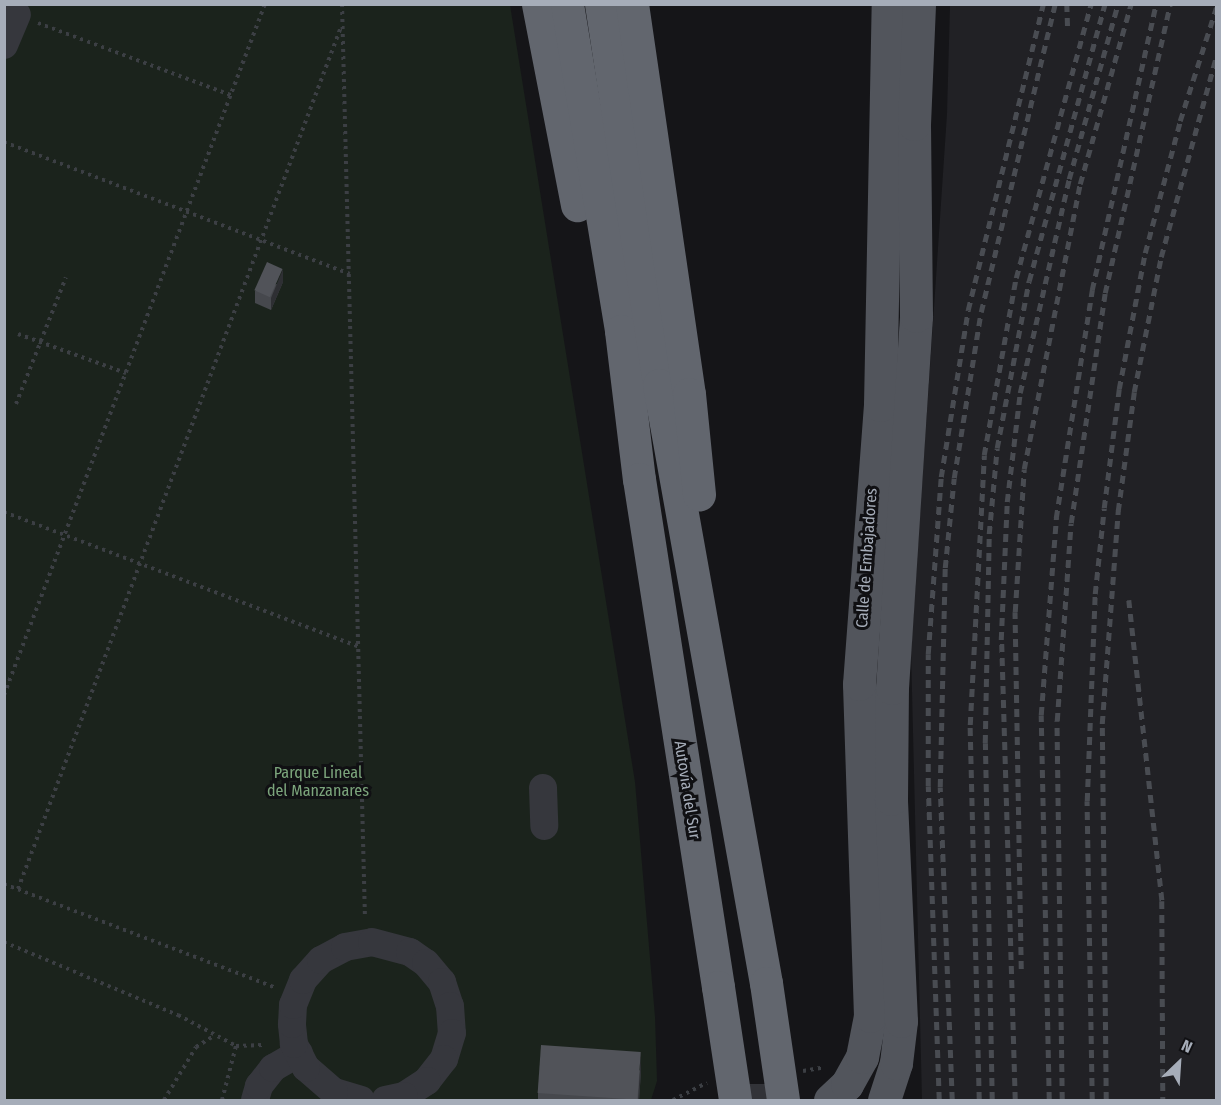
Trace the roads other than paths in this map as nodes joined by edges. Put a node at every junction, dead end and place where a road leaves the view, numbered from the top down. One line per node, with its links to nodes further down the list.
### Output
1 (538, 4): 9 (highway)
2 (567, 4): 9 (highway)
3 (601, 4): 10 (highway)
4 (632, 4): 10 (highway)
5 (888, 4): 23 (main road, Calle de Embajadores)
6 (919, 4): 24 (main road, Calle de Embajadores)
7 (16, 15): 8 (street)
8 (4, 45)
9 (639, 479): 17 (highway, Autovía del Sur, bridge)
10 (723, 729): 16 (highway, bridge)
11 (543, 788): 12 (street)
12 (544, 826)
13 (454, 975): 14 (street)
14 (450, 1006): 15 (street); 18 (street)
15 (297, 1048): 19 (street); 20 (street)
16 (787, 1086)
17 (724, 1090)
18 (433, 1091): 22 (street)
19 (313, 1092): 21 (street)
20 (255, 1101)
21 (361, 1101)
22 (385, 1101)
23 (830, 1101)
24 (884, 1101)

